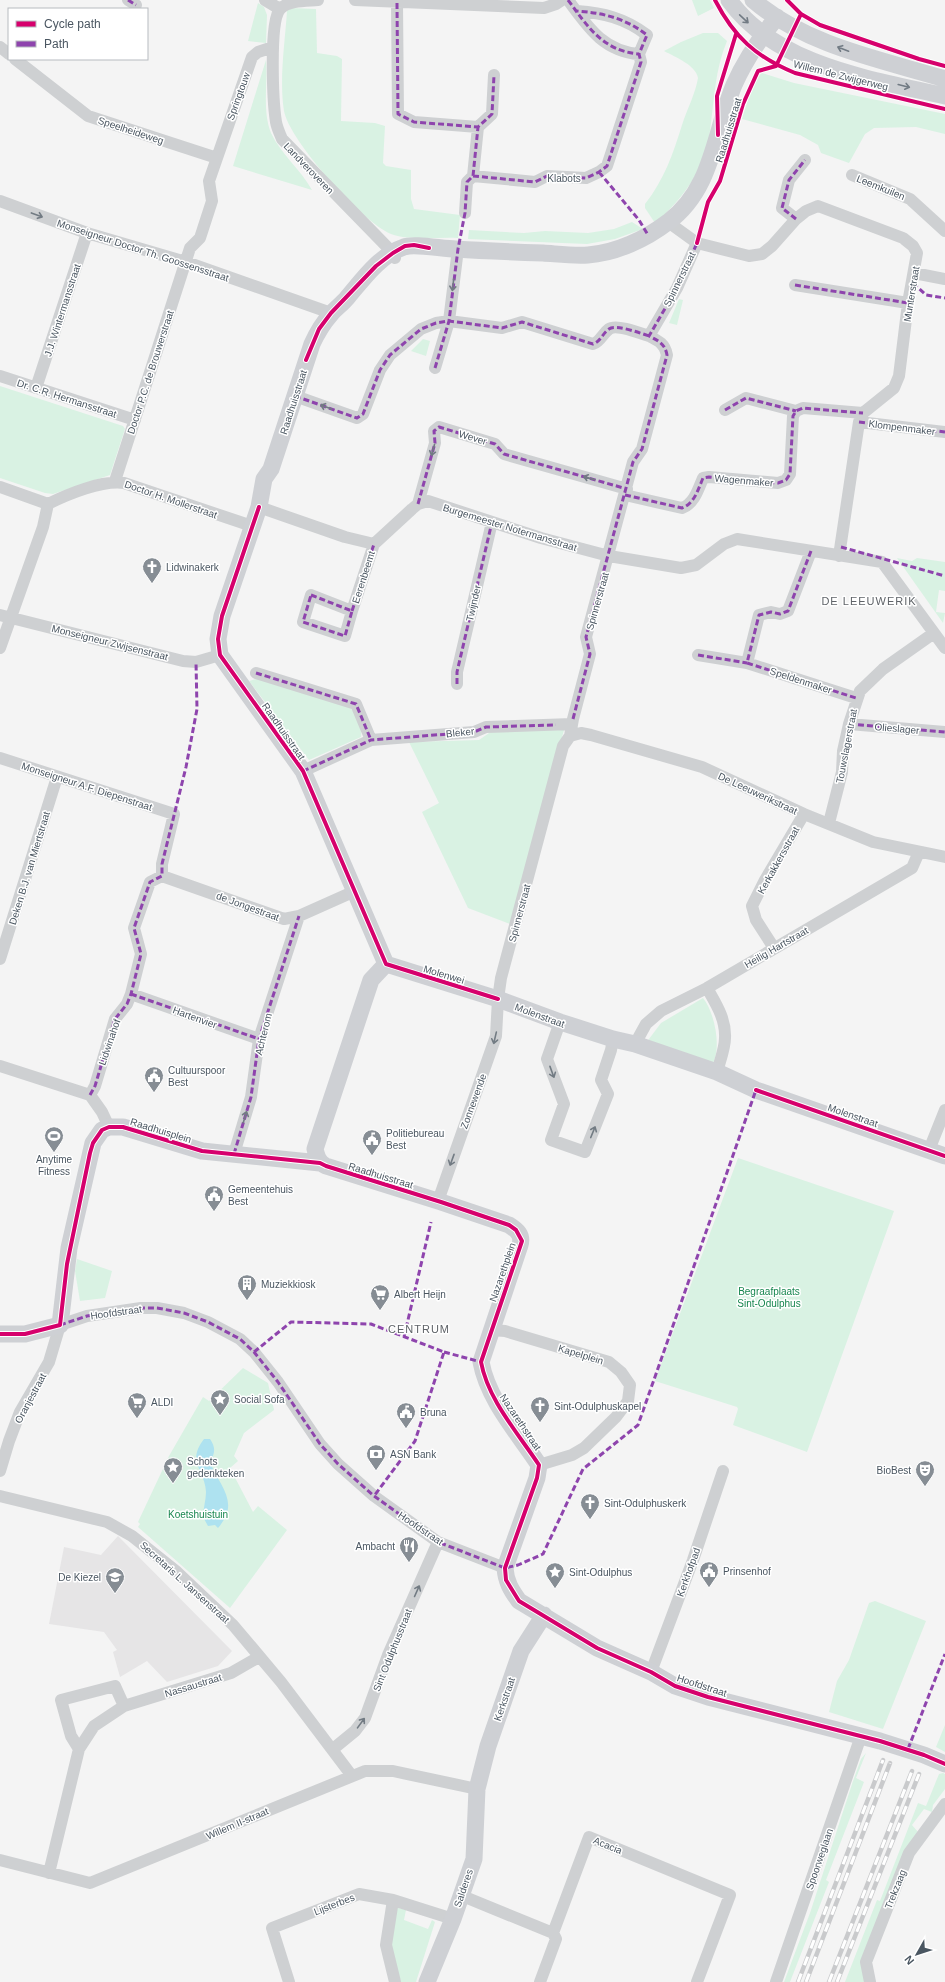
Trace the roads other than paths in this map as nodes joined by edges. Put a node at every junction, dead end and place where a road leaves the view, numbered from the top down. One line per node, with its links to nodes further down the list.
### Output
1 (266, 0): 9 (street)
2 (318, 0): 9 (street)
3 (355, 0): 8 (street)
4 (562, 0): 8 (street)
5 (568, 0): 10 (street)
6 (729, 0): 12 (street, Willem de Zwijgerweg, one-way to 12)
7 (753, 0): 11 (street)
8 (397, 3): 21 (street)
9 (280, 9): 14 (street, Landveroveren)
10 (576, 11): 16 (street); 16 (street, Klabots)
11 (777, 17): 12 (street, Raadhuisstraat); 19 (street, one-way to 11)
12 (763, 35): 20 (street, Willem de Zwijgerweg, one-way to 20); 29 (street, Raadhuisstraat)
13 (0, 47): 15 (street)
14 (273, 47): 22 (street, Springtouw); 34 (street, Landveroveren)
15 (8, 53)
16 (639, 54): 25 (street, Klabots)
17 (17, 60): 22 (street, Speelheideweg)
18 (494, 75): 21 (street)
19 (945, 79)
20 (945, 96)
21 (478, 127): 25 (street)
22 (217, 158): 35 (street, Springtouw)
23 (805, 160): 28 (street)
24 (852, 175): 30 (street, Leemkuilen)
25 (473, 176): 27 (street)
26 (0, 201): 31 (street, Monseigneur Doctor Th. Goossensstraat, one-way to 31)
27 (464, 213)
28 (796, 219): 32 (street, Munterstraat); 36 (street, Munterstraat)
29 (668, 222): 32 (street, Munterstraat); 33 (street, Raadhuisstraat)
30 (945, 231)
31 (88, 233): 35 (street, Monseigneur Doctor Th. Goossensstraat); 45 (street, J.J. Wintermansstraat)
32 (697, 243): 42 (street, Spinnerstraat)
33 (458, 249): 34 (street, Raadhuisstraat); 41 (street, one-way to 41)
34 (394, 255): 40 (street, Raadhuisstraat)
35 (186, 262): 40 (street, Monseigneur Doctor Th. Goossensstraat); 50 (street, Doctor P.C. de Brouwerstraat)
36 (914, 273): 37 (street); 39 (street, Munterstraat)
37 (945, 279)
38 (795, 285): 39 (street)
39 (908, 303): 49 (street, Munterstraat)
40 (331, 313): 46 (street, Raadhuisstraat)
41 (449, 321): 42 (street); 43 (street); 46 (street, one-way to 46)
42 (649, 336): 54 (street, Spinnerstraat)
43 (435, 368)
44 (0, 376): 45 (street, Dr. C.R. Hermansstraat)
45 (36, 388): 50 (street, Dr. C.R. Hermansstraat)
46 (295, 396): 57 (street, Raadhuisstraat)
47 (725, 410): 48 (street)
48 (796, 410): 49 (street); 54 (street, Wagenmaker)
49 (861, 418): 51 (street, Klompenmaker); 63 (street)
50 (135, 420): 52 (street, Doctor P.C. de Brouwerstraat)
51 (945, 432)
52 (115, 482): 55 (street, Doctor H. Mollerstraat); 59 (street, Doctor H. Mollerstraat)
53 (0, 487): 55 (street)
54 (626, 492): 56 (street, Wever, one-way to 56); 62 (street, Spinnerstraat)
55 (48, 504): 65 (street)
56 (418, 504): 58 (street, Burgemeester Notermansstraat); 60 (street)
57 (258, 507): 59 (street, Raadhuisstraat); 60 (street)
58 (492, 522): 62 (street, Burgemeester Notermansstraat); 73 (street, Twijnder)
59 (252, 526): 69 (street, Raadhuisstraat)
60 (374, 544): 64 (street, Eerenbeemt)
61 (811, 551): 62 (street, Burgemeester Notermansstraat); 63 (street, Burgemeester Notermansstraat); 71 (street)
62 (609, 556): 76 (street, Spinnerstraat)
63 (839, 556): 66 (street, Burgemeester Notermansstraat)
64 (352, 611)
65 (5, 616): 67 (street); 69 (street, Monseigneur Zwijsenstraat)
66 (934, 633): 68 (street, Burgemeester Notermansstraat); 74 (street, Touwslagerstraat)
67 (0, 648)
68 (945, 648)
69 (220, 655): 80 (street, Raadhuisstraat)
70 (698, 655): 71 (street, Speldenmaker)
71 (747, 663): 74 (street, Speldenmaker)
72 (256, 673): 78 (street)
73 (457, 684)
74 (856, 698): 75 (street, Touwslagerstraat)
75 (849, 724): 77 (street, Olieslager); 83 (street, Touwslagerstraat)
76 (571, 730): 78 (street, Bleker); 82 (street, De Leeuwerikstraat); 94 (street, Spinnerstraat)
77 (945, 732)
78 (371, 740): 80 (street, Bleker)
79 (0, 758): 81 (street, Monseigneur A.F. Diepenstraat)
80 (303, 771): 87 (street, Raadhuisstraat)
81 (57, 777): 86 (street, Monseigneur A.F. Diepenstraat); 90 (street, Deken B.J. van Miertstraat)
82 (804, 814): 83 (street, De Leeuwerikstraat); 89 (street, Kerkakkersstraat)
83 (829, 823): 84 (street, De Leeuwerikstraat)
84 (919, 852): 85 (street, De Leeuwerikstraat); 89 (street, Heilig Hartstraat)
85 (945, 857)
86 (162, 876): 88 (street, de Jongestraat); 93 (street, Lidwinahof)
87 (355, 891): 88 (street, de Jongestraat); 91 (street, Raadhuisstraat)
88 (299, 916): 96 (street, Achterom)
89 (774, 948): 92 (street, Heilig Hartstraat)
90 (0, 959)
91 (386, 964): 94 (street, Molenwei); 107 (street)
92 (707, 988): 98 (street, Heilig Hartstraat); 100 (street)
93 (131, 994): 96 (street, Hartenvier); 101 (street, Lidwinahof)
94 (498, 999): 95 (street, Molenstraat); 108 (street, Zonnewende, one-way to 108)
95 (560, 1022): 97 (street, Molenstraat); 97 (street, one-way to 97)
96 (259, 1039): 105 (street, Achterom, one-way to 96)
97 (612, 1039): 98 (street, Molenstraat)
98 (635, 1044): 100 (street, Molenstraat)
99 (0, 1066): 101 (street)
100 (717, 1072): 104 (street, Molenstraat)
101 (90, 1095): 103 (street)
102 (945, 1110): 104 (street)
103 (109, 1127): 105 (street, Raadhuisplein); 109 (street)
104 (929, 1150): 106 (street, Molenstraat)
105 (234, 1154): 107 (street, Raadhuisplein)
106 (945, 1156)
107 (320, 1163): 108 (street, Raadhuisstraat)
108 (438, 1201): 110 (street, Nazarethplein)
109 (60, 1325): 111 (street); 113 (street, Oranjestraat); 116 (street, Hoofdstraat)
110 (490, 1330): 112 (street, Nazarethstraat); 112 (street, Kapelplein)
111 (0, 1334)
112 (540, 1464): 117 (street, Nazarethstraat)
113 (0, 1470)
114 (723, 1471): 120 (street, Kerkhofpad)
115 (0, 1496): 119 (street, Secretaris L. Jansenstraat)
116 (438, 1542): 117 (street, Hoofdstraat); 124 (street, Sint Odulphusstraat, one-way to 116)
117 (505, 1568): 118 (street, Hoofdstraat)
118 (544, 1615): 120 (street, Hoofdstraat); 127 (street, Kerkstraat)
119 (259, 1657): 121 (street, Nassaustraat); 124 (street, Secretaris L. Jansenstraat)
120 (651, 1672): 122 (street, Hoofdstraat)
121 (124, 1706): 123 (street, Nassaustraat); 123 (street)
122 (861, 1736): 125 (street, Hoofdstraat); 140 (street, Spoorweglaan)
123 (79, 1749): 130 (street, Nassaustraat)
124 (333, 1749): 126 (street, Secretaris L. Jansenstraat)
125 (945, 1764)
126 (352, 1776): 127 (street, Willem II-straat); 130 (street, Willem II-straat)
127 (477, 1789): 131 (street, Salderes)
128 (945, 1804): 141 (street, Trekzaag)
129 (0, 1860): 130 (street, Willem II-straat)
130 (49, 1873)
131 (460, 1895): 133 (street, Salderes); 134 (street)
132 (393, 1900): 133 (street, Lijsterbes); 135 (street, Lijsterbes); 136 (street)
133 (453, 1919): 137 (street, Salderes)
134 (553, 1934): 138 (street); 139 (street, Acacia)
135 (289, 1982)
136 (396, 1982)
137 (427, 1982)
138 (540, 1982)
139 (697, 1982)
140 (776, 1982)
141 (870, 1982)

